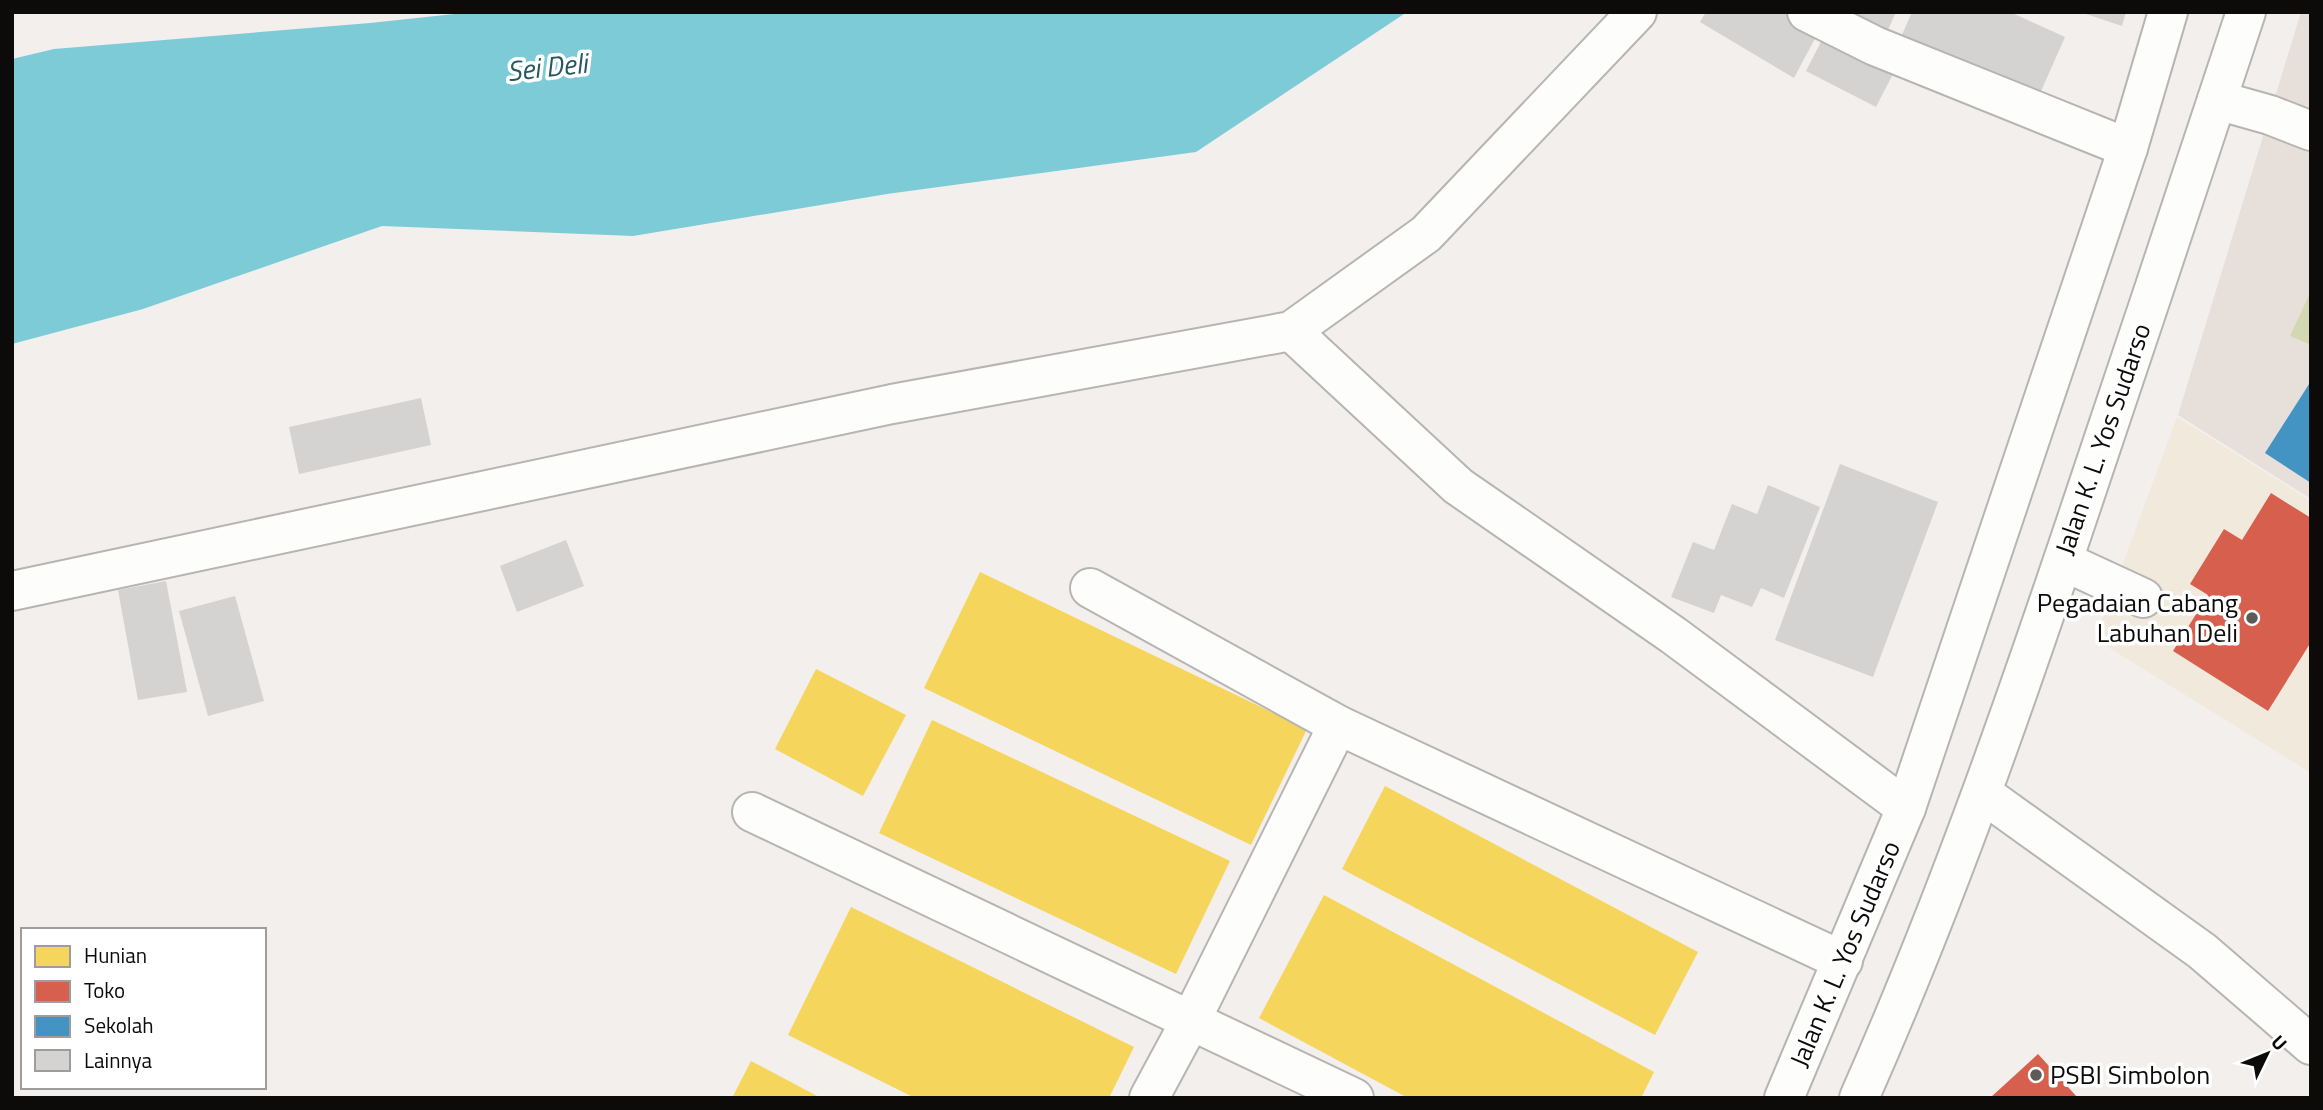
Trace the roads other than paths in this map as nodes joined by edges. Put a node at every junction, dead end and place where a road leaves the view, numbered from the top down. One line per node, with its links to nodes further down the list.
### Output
1 (1637, 12): 8 (main road)
2 (1807, 12): 7 (main road)
3 (2168, 12): 7 (main road, Jalan K. L. Yos Sudarso)
4 (2246, 12): 5 (main road, Jalan K. L. Yos Sudarso)
5 (2217, 100): 6 (main road); 9 (main road, Jalan K. L. Yos Sudarso)
6 (2311, 131)
7 (2128, 148): 15 (main road, Jalan K. L. Yos Sudarso)
8 (1291, 331): 11 (main road); 15 (main road)
9 (2063, 561): 12 (main road); 14 (main road, Jalan K. L. Yos Sudarso)
10 (1090, 588): 13 (main road)
11 (12, 592)
12 (2143, 598)
13 (1338, 725): 17 (main road); 18 (main road)
14 (1982, 793): 19 (main road); 23 (main road, Jalan K. L. Yos Sudarso)
15 (1906, 808): 17 (main road, Jalan K. L. Yos Sudarso)
16 (752, 812): 18 (main road)
17 (1843, 961): 22 (main road, Jalan K. L. Yos Sudarso)
18 (1191, 1020): 20 (main road); 21 (main road)
19 (2311, 1045)
20 (1149, 1098)
21 (1354, 1098)
22 (1784, 1098)
23 (1859, 1098)

